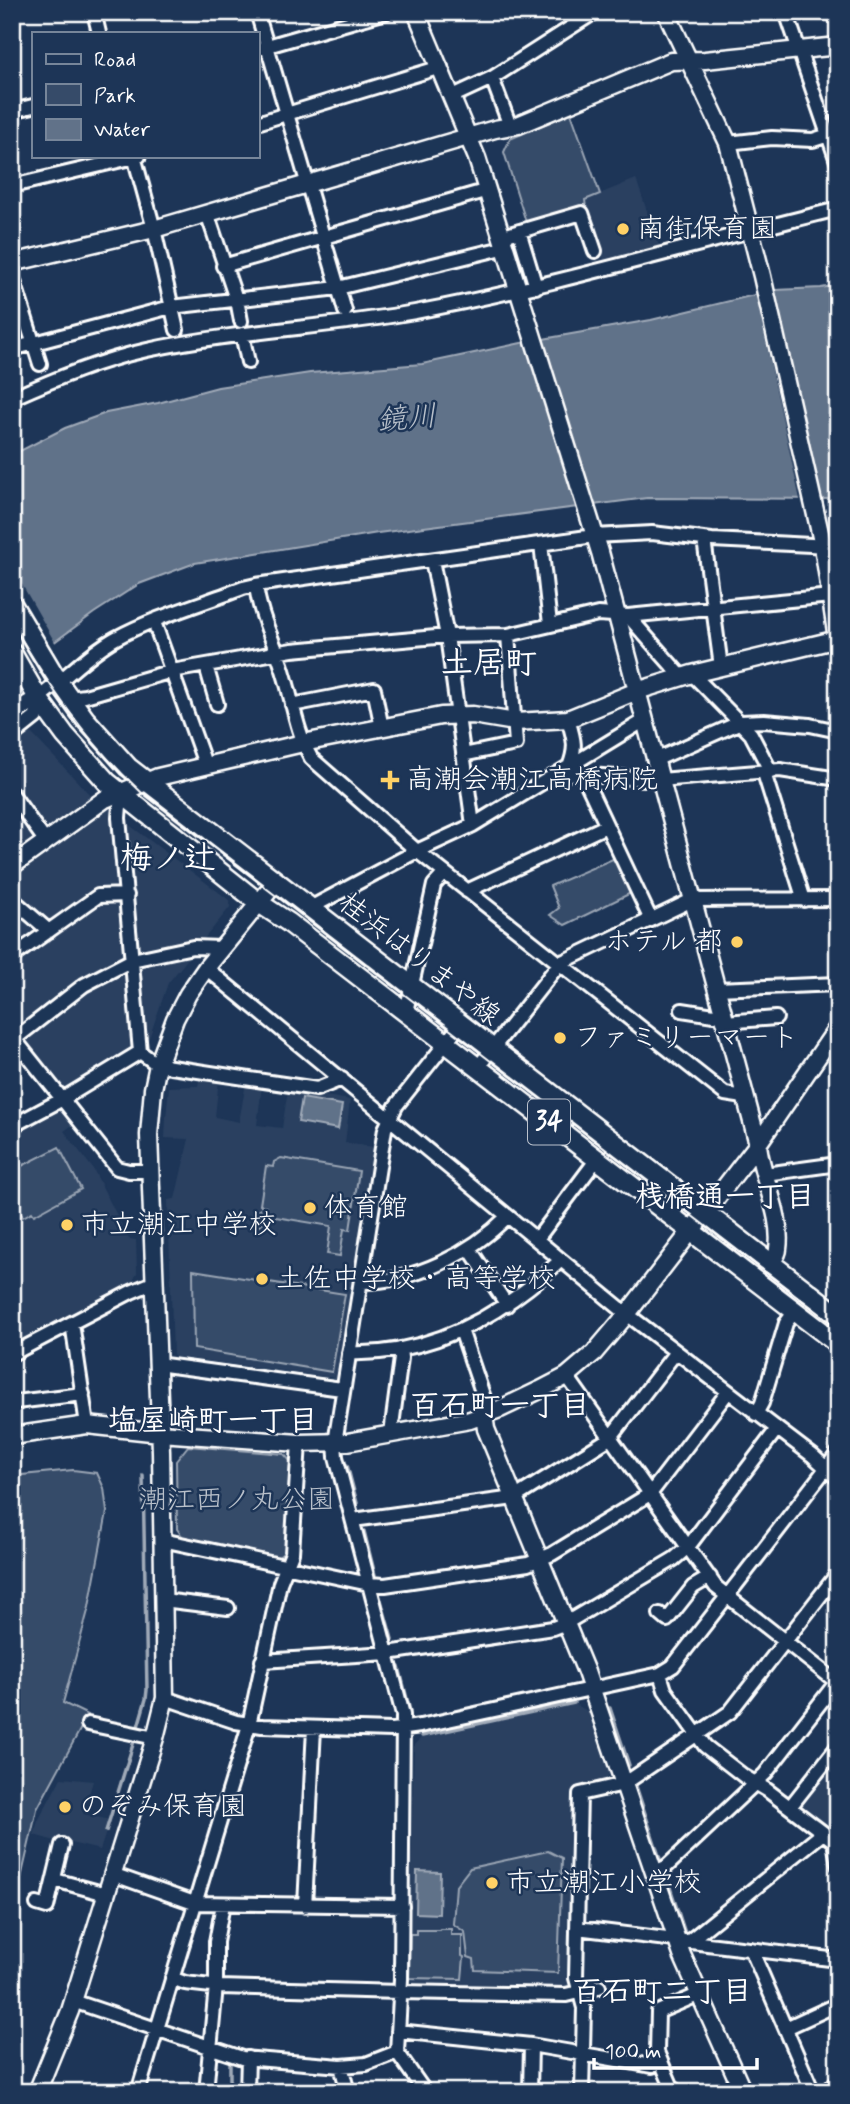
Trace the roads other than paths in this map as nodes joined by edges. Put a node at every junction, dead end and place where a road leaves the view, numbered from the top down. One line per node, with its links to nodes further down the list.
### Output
1 (93, 12): 8 (street)
2 (257, 12): 10 (street)
3 (386, 12): 10 (street)
4 (416, 12): 13 (street)
5 (595, 12): 14 (street)
6 (666, 12): 12 (street)
7 (786, 12): 11 (street)
8 (99, 32)
9 (838, 46): 11 (street)
10 (262, 48): 18 (street)
11 (799, 50): 12 (street); 21 (street)
12 (688, 60): 20 (street); 23 (street)
13 (441, 67): 15 (street); 18 (street)
14 (492, 78): 15 (street); 20 (street)
15 (453, 96): 22 (street)
16 (32, 106): 17 (street)
17 (12, 111)
18 (286, 115): 19 (street); 27 (street)
19 (259, 122)
20 (510, 126): 22 (street)
21 (833, 134): 23 (street); 26 (street)
22 (469, 138): 27 (street); 29 (street)
23 (728, 143): 35 (street)
24 (128, 158): 28 (street)
25 (136, 158): 34 (street)
26 (838, 164)
27 (307, 184): 33 (street); 36 (street)
28 (12, 186)
29 (488, 190): 36 (street); 37 (street)
30 (838, 201): 32 (street)
31 (838, 209): 32 (street)
32 (823, 212): 35 (street)
33 (207, 214): 34 (street); 40 (street)
34 (154, 229): 39 (street); 46 (street)
35 (750, 231): 42 (street); 58 (street)
36 (323, 237): 40 (street); 43 (street)
37 (509, 238): 38 (street); 42 (street); 43 (street); 44 (street)
38 (595, 251)
39 (12, 263)
40 (223, 265): 45 (street)
41 (12, 275): 50 (street)
42 (540, 286): 44 (street)
43 (338, 288): 45 (street); 47 (street)
44 (520, 291): 48 (street); 55 (street)
45 (236, 300): 46 (street); 48 (street)
46 (171, 307): 49 (street); 50 (street)
47 (345, 311)
48 (242, 328): 52 (street); 54 (street)
49 (177, 330)
50 (34, 343): 51 (street); 53 (street)
51 (12, 349)
52 (247, 362)
53 (40, 364)
54 (12, 398)
55 (592, 530): 56 (street); 57 (street); 64 (street)
56 (704, 539): 58 (street); 63 (street)
57 (541, 544): 59 (street); 66 (street)
58 (830, 544): 61 (street)
59 (432, 560): 60 (street); 68 (street)
60 (256, 584): 65 (street); 71 (street)
61 (831, 596): 63 (street); 69 (street)
62 (12, 604): 77 (main road, 桂浜はりまや線 / 34)
63 (713, 608): 64 (street); 74 (street)
64 (622, 615): 66 (street); 76 (street); 79 (street)
65 (155, 622): 75 (street); 77 (street)
66 (550, 624): 67 (street)
67 (508, 635): 68 (street); 86 (street)
68 (447, 636): 71 (street); 83 (street)
69 (837, 639): 70 (street); 74 (street)
70 (838, 645)
71 (277, 652): 73 (street); 81 (street)
72 (12, 653): 78 (main road, 桂浜はりまや線 / 34)
73 (206, 666): 75 (street); 80 (street)
74 (721, 667): 76 (street)
75 (172, 671): 77 (street); 96 (street)
76 (687, 676): 79 (street); 87 (street)
77 (59, 684): 78 (street); 101 (main road, 桂浜はりまや線 / 34)
78 (33, 690): 82 (street); 90 (street); 102 (main road, 桂浜はりまや線 / 34)
79 (637, 691): 84 (street); 85 (street)
80 (216, 704)
81 (292, 705): 88 (street); 91 (street)
82 (12, 714)
83 (457, 715): 86 (street); 88 (street); 94 (street)
84 (568, 719): 86 (street); 92 (street)
85 (645, 720): 93 (street); 95 (street)
86 (515, 722): 94 (street)
87 (741, 722): 89 (street); 95 (street); 98 (street)
88 (382, 728): 91 (street)
89 (838, 731)
90 (12, 736)
91 (303, 743): 96 (street); 107 (street)
92 (575, 743): 93 (street); 97 (street)
93 (589, 754): 97 (street)
94 (463, 755): 104 (street)
95 (655, 760): 100 (street)
96 (205, 764): 101 (street)
97 (572, 769): 100 (street); 104 (street); 105 (street)
98 (768, 772): 99 (street); 100 (street); 116 (street)
99 (838, 779)
100 (660, 780): 115 (street)
101 (146, 782): 102 (street); 110 (main road, 桂浜はりまや線 / 34)
102 (121, 793): 106 (street); 112 (street); 117 (main road, 桂浜はりまや線 / 34)
103 (12, 794): 106 (street)
104 (473, 825): 107 (street)
105 (606, 826): 111 (street); 119 (street)
106 (46, 842): 108 (street)
107 (417, 851): 109 (street); 118 (street)
108 (12, 866)
109 (445, 873): 111 (street); 127 (street)
110 (276, 882): 117 (street); 118 (main road, 桂浜はりまや線 / 34)
111 (467, 891): 124 (street)
112 (127, 895): 120 (street); 123 (street)
113 (12, 899): 120 (street)
114 (838, 899): 116 (street)
115 (692, 900): 116 (street); 119 (street); 128 (street)
116 (804, 900)
117 (259, 903): 121 (street); 130 (main road, 桂浜はりまや線 / 34)
118 (310, 908): 127 (main road, 桂浜はりまや線 / 34)
119 (651, 920): 124 (street)
120 (49, 931): 122 (street)
121 (221, 948): 123 (street); 125 (street)
122 (12, 957)
123 (132, 960): 135 (street); 138 (street)
124 (560, 963): 137 (street); 142 (street)
125 (206, 968): 139 (street); 141 (street)
126 (838, 984): 128 (street)
127 (412, 988): 130 (street); 133 (main road, 桂浜はりまや線 / 34)
128 (716, 989): 131 (street)
129 (682, 1010): 131 (street)
130 (406, 1012): 136 (main road, 桂浜はりまや線 / 34)
131 (723, 1017): 132 (street); 142 (street)
132 (776, 1018)
133 (460, 1026): 136 (street); 137 (main road, 桂浜はりまや線 / 34)
134 (838, 1027): 146 (street)
135 (13, 1039): 143 (street)
136 (447, 1043): 140 (main road, 桂浜はりまや線 / 34); 144 (street)
137 (492, 1050): 140 (street); 151 (main road, 桂浜はりまや線 / 34)
138 (140, 1052): 139 (street); 143 (street)
139 (158, 1065): 141 (street); 149 (street)
140 (478, 1067): 147 (main road, 桂浜はりまや線 / 34)
141 (342, 1079): 144 (street)
142 (744, 1097): 146 (street)
143 (61, 1100): 145 (street); 149 (street)
144 (389, 1118): 152 (street); 159 (street)
145 (12, 1126)
146 (758, 1144): 150 (street); 151 (street)
147 (597, 1160): 153 (main road, 桂浜はりまや線 / 34); 154 (street)
148 (838, 1164): 150 (street)
149 (151, 1171): 158 (street)
150 (765, 1174): 157 (street)
151 (705, 1212): 153 (street); 157 (main road, 桂浜はりまや線 / 34)
152 (508, 1216): 154 (street); 155 (street)
153 (691, 1231): 161 (main road, 桂浜はりまや線 / 34); 162 (street)
154 (537, 1239): 156 (street)
155 (469, 1248): 159 (street); 160 (street)
156 (561, 1260): 160 (street); 162 (street)
157 (770, 1264): 163 (main road, 桂浜はりまや線 / 34)
158 (155, 1282): 164 (street); 171 (street)
159 (360, 1282): 169 (street)
160 (507, 1305): 165 (street)
161 (795, 1311): 166 (main road, 桂浜はりまや線 / 34); 177 (street)
162 (627, 1314): 168 (street); 172 (street)
163 (838, 1315)
164 (72, 1323): 170 (street); 175 (street)
165 (461, 1330): 167 (street); 178 (street)
166 (838, 1344)
167 (400, 1349): 169 (street); 182 (street)
168 (676, 1352): 174 (street); 184 (street)
169 (349, 1353): 173 (street)
170 (12, 1354)
171 (157, 1364): 173 (street); 181 (street)
172 (567, 1376): 178 (street); 184 (street)
173 (342, 1389): 186 (street)
174 (728, 1392): 177 (street); 190 (street)
175 (83, 1394): 176 (street); 179 (street)
176 (16, 1402)
177 (757, 1414): 180 (street)
178 (484, 1415): 182 (street); 191 (street)
179 (86, 1425): 181 (street); 183 (street)
180 (777, 1429): 188 (street); 194 (street)
181 (160, 1433): 185 (street); 193 (street)
182 (391, 1433): 186 (street)
183 (12, 1436)
184 (610, 1437): 190 (street); 191 (street)
185 (299, 1443): 186 (street); 196 (street)
186 (335, 1443): 192 (street)
187 (838, 1453): 188 (street)
188 (826, 1468): 189 (street); 200 (street)
189 (838, 1479)
190 (650, 1494): 194 (street); 195 (street)
191 (514, 1498): 192 (street); 195 (street)
192 (353, 1520): 199 (street)
193 (162, 1539): 196 (street); 201 (street)
194 (688, 1547): 198 (street); 204 (street)
195 (540, 1560): 199 (street); 204 (street)
196 (288, 1568): 199 (street); 207 (street)
197 (838, 1573): 205 (street)
198 (710, 1577): 200 (street); 203 (street)
199 (369, 1584): 206 (street)
200 (727, 1597): 205 (street); 208 (street)
201 (163, 1600): 202 (street); 211 (street)
202 (228, 1608)
203 (660, 1614)
204 (566, 1623): 206 (street); 210 (street)
205 (785, 1641): 209 (street); 216 (street)
206 (388, 1653): 207 (street); 215 (street)
207 (262, 1661): 213 (street)
208 (660, 1674): 210 (street); 216 (street)
209 (837, 1682): 219 (street)
210 (592, 1688): 215 (street); 220 (street)
211 (165, 1698): 213 (street); 217 (street)
212 (88, 1724): 217 (street)
213 (249, 1725): 214 (street); 229 (street)
214 (314, 1728): 215 (street); 232 (street)
215 (404, 1729): 233 (street)
216 (696, 1735): 219 (street); 220 (street)
217 (155, 1738): 226 (street)
218 (838, 1746): 221 (street)
219 (756, 1782): 221 (street); 225 (street)
220 (624, 1784): 225 (street); 234 (street)
221 (790, 1807): 222 (street)
222 (832, 1840): 224 (street); 235 (street)
223 (62, 1845): 227 (street)
224 (838, 1865)
225 (654, 1872): 235 (street)
226 (112, 1874): 228 (street); 229 (street)
227 (55, 1880): 228 (street); 230 (street)
228 (106, 1894): 244 (street)
229 (194, 1903): 231 (street); 238 (street)
230 (37, 1904)
231 (223, 1904): 232 (street); 239 (street)
232 (305, 1906): 233 (street)
233 (402, 1906): 241 (street)
234 (577, 1928): 235 (street); 242 (street)
235 (682, 1941): 236 (street); 243 (street)
236 (751, 1949): 237 (street); 246 (street)
237 (838, 1960)
238 (172, 1978): 239 (street); 247 (street)
239 (216, 1986): 241 (street); 250 (street)
240 (599, 1987): 242 (street)
241 (400, 1992): 242 (street); 248 (street)
242 (580, 1992): 252 (street)
243 (700, 1994): 254 (street); 266 (street)
244 (73, 2001): 247 (street); 257 (street)
245 (838, 2004): 246 (street)
246 (786, 2028): 267 (street)
247 (158, 2030): 250 (street); 258 (street)
248 (398, 2031): 249 (street); 251 (street)
249 (531, 2045): 252 (street); 263 (street)
250 (210, 2048): 253 (street); 259 (street)
251 (397, 2052): 255 (street); 262 (street)
252 (583, 2054): 254 (street); 264 (street)
253 (247, 2058): 255 (street); 260 (street)
254 (661, 2062): 265 (street)
255 (341, 2066): 261 (street)
256 (838, 2080): 268 (street)
257 (37, 2092)
258 (138, 2092)
259 (205, 2092)
260 (247, 2092)
261 (348, 2092)
262 (425, 2092)
263 (530, 2092)
264 (582, 2092)
265 (674, 2092)
266 (743, 2092)
267 (813, 2092)
268 (827, 2092)

